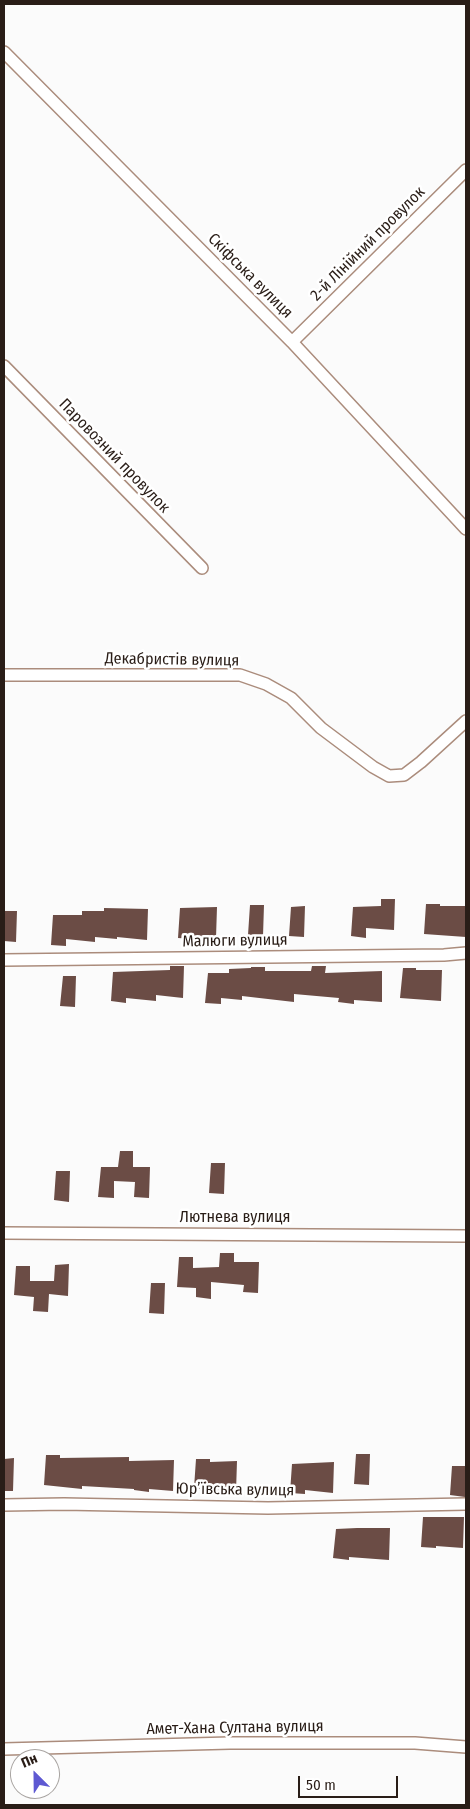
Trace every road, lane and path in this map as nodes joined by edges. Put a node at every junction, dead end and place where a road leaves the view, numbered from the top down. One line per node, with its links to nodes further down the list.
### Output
1 (4, 52): 3 (street, Скіфська вулиця)
2 (466, 170): 3 (street, 2-й Лінійний провулок)
3 (292, 342): 5 (street, Скіфська вулиця)
4 (4, 366): 6 (street, Паровозний провулок)
5 (466, 528)
6 (202, 568)
7 (4, 676): 8 (street, Декабристів вулиця)
8 (466, 721)
9 (466, 953): 10 (street, Малюги вулиця)
10 (4, 960)
11 (4, 1233): 12 (street, Лютнева вулиця)
12 (466, 1236)
13 (466, 1504): 14 (street, Юр’ївська вулиця)
14 (4, 1505)
15 (466, 1747): 16 (street, Амет-Хана Султана вулиця)
16 (4, 1749)

